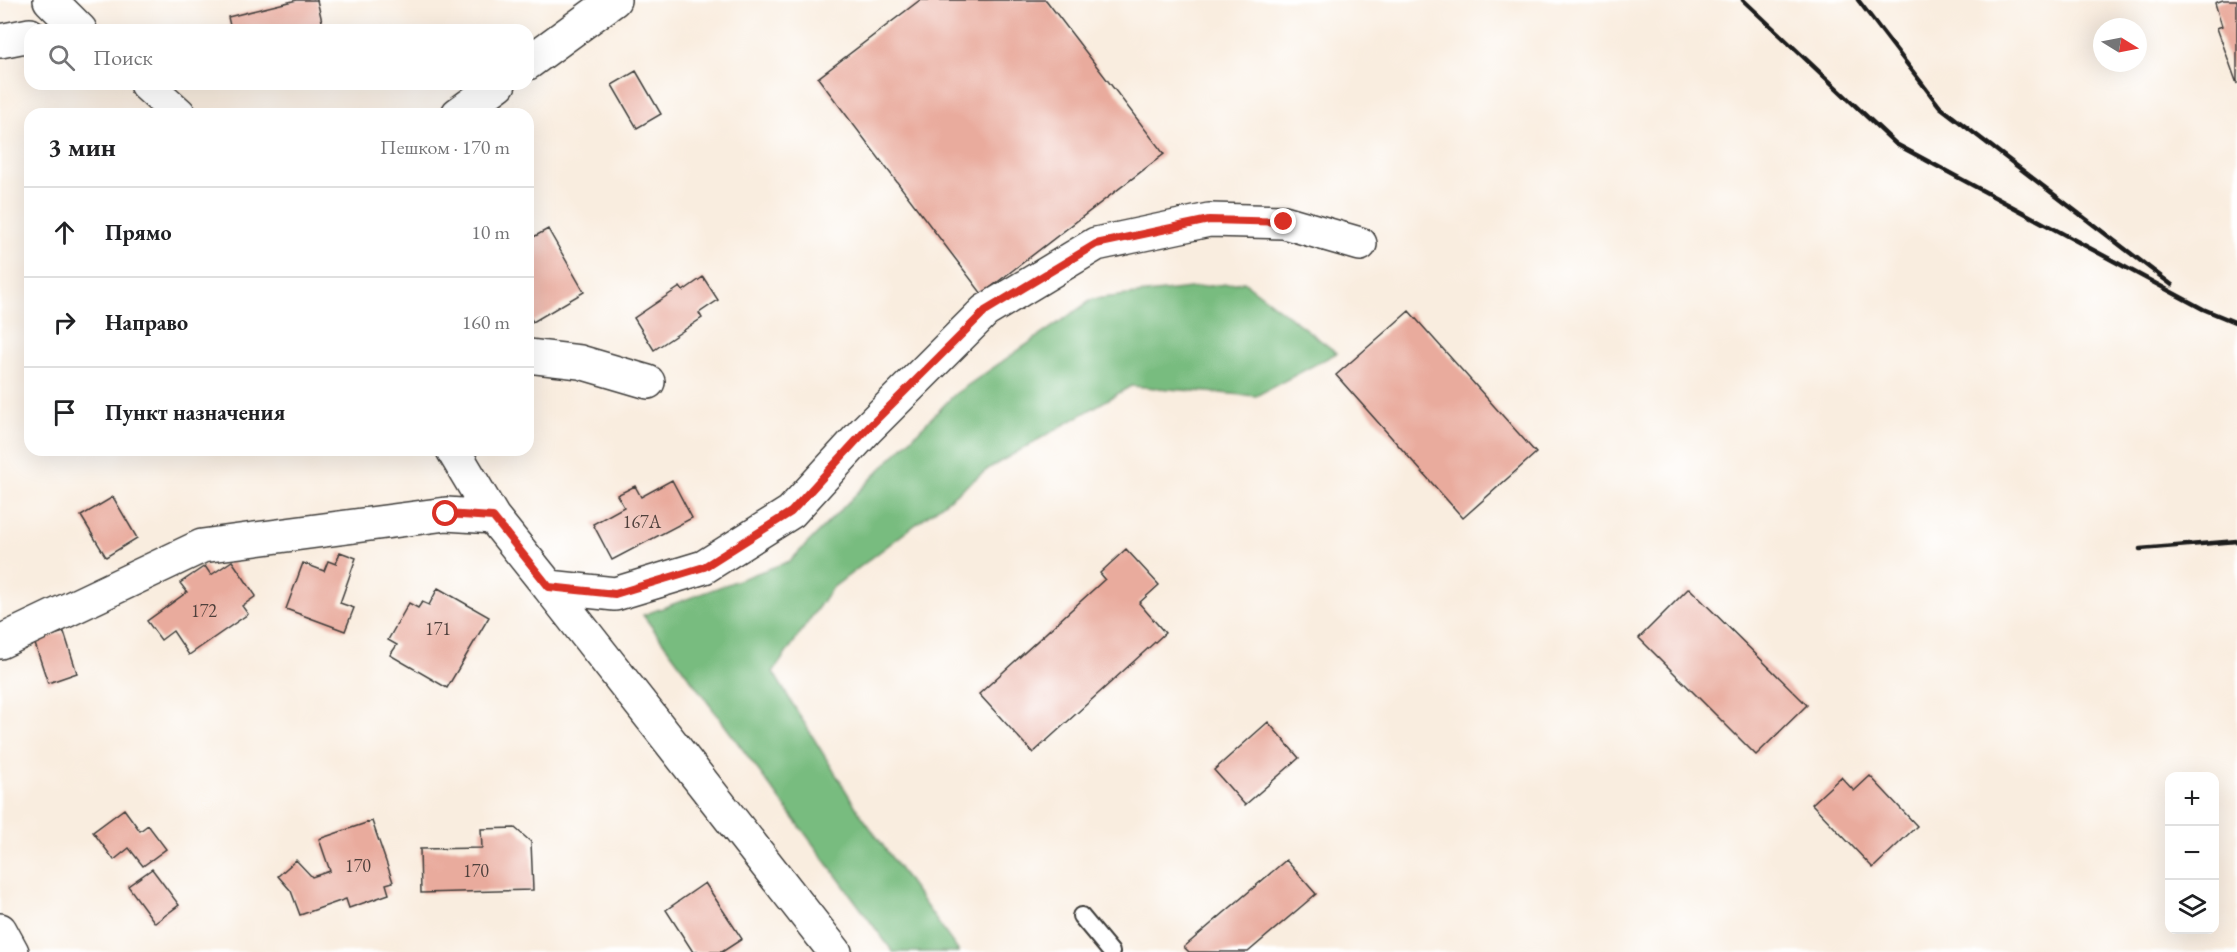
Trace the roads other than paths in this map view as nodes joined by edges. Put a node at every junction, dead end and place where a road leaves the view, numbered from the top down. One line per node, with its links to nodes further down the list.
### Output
1 (50, 0): 3 (street)
2 (614, 0): 6 (street)
3 (67, 24)
4 (24, 36): 5 (street)
5 (0, 41)
6 (534, 59)
7 (153, 90): 9 (street)
8 (491, 90): 10 (street)
9 (172, 108)
10 (466, 108)
11 (1360, 244): 16 (street)
12 (534, 357): 13 (street)
13 (648, 382)
14 (457, 456): 15 (street)
15 (493, 517): 16 (street); 17 (street)
16 (549, 587): 21 (street)
17 (0, 642)
18 (1082, 916): 22 (lane)
19 (0, 930): 20 (street)
20 (12, 952)
21 (835, 952)
22 (1111, 952)

